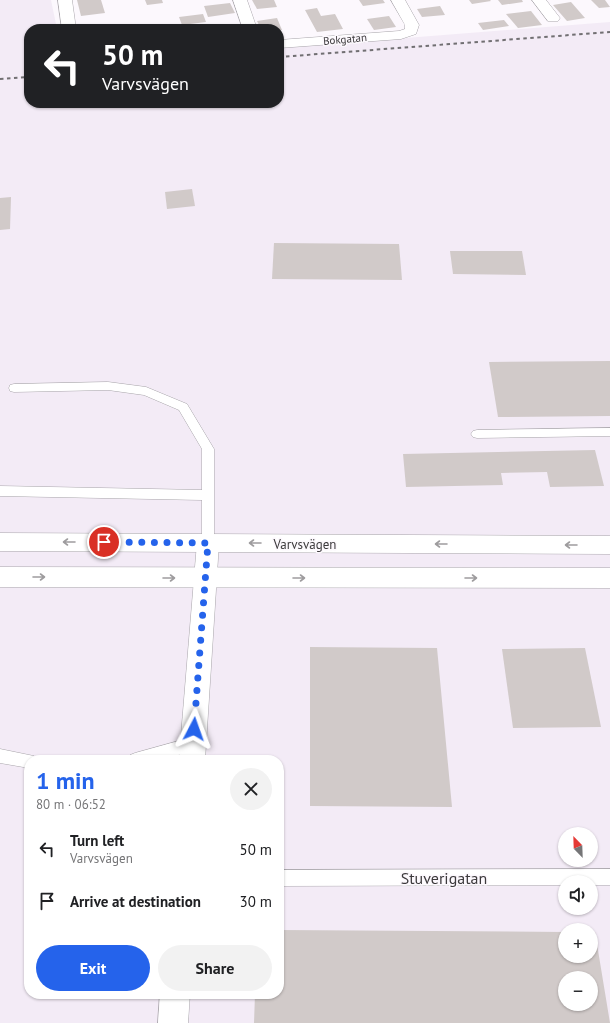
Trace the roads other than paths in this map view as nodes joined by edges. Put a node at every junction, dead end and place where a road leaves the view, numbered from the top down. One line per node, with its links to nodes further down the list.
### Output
1 (65, 0): 6 (main road)
2 (240, 0): 7 (main road)
3 (398, 0): 8 (main road, Bokgatan)
4 (539, 0): 5 (main road)
5 (553, 18)
6 (68, 24)
7 (248, 24)
8 (284, 44)
9 (14, 388): 13 (lane)
10 (610, 432): 11 (lane)
11 (477, 434)
12 (0, 491): 13 (lane)
13 (208, 495): 15 (lane)
14 (0, 542): 15 (main road, Varvsvägen, one-way to 14)
15 (208, 543): 16 (main road, Varvsvägen, one-way to 15); 18 (main road)
16 (610, 545)
17 (0, 577): 18 (main road, one-way to 18)
18 (205, 578): 19 (main road, one-way to 19); 20 (main road)
19 (610, 578)
20 (193, 752): 21 (lane)
21 (171, 755)
22 (0, 756): 23 (lane)
23 (24, 760)
24 (610, 877): 25 (lane, Stuverigatan)
25 (284, 878)
26 (175, 999): 27 (main road)
27 (173, 1023)

